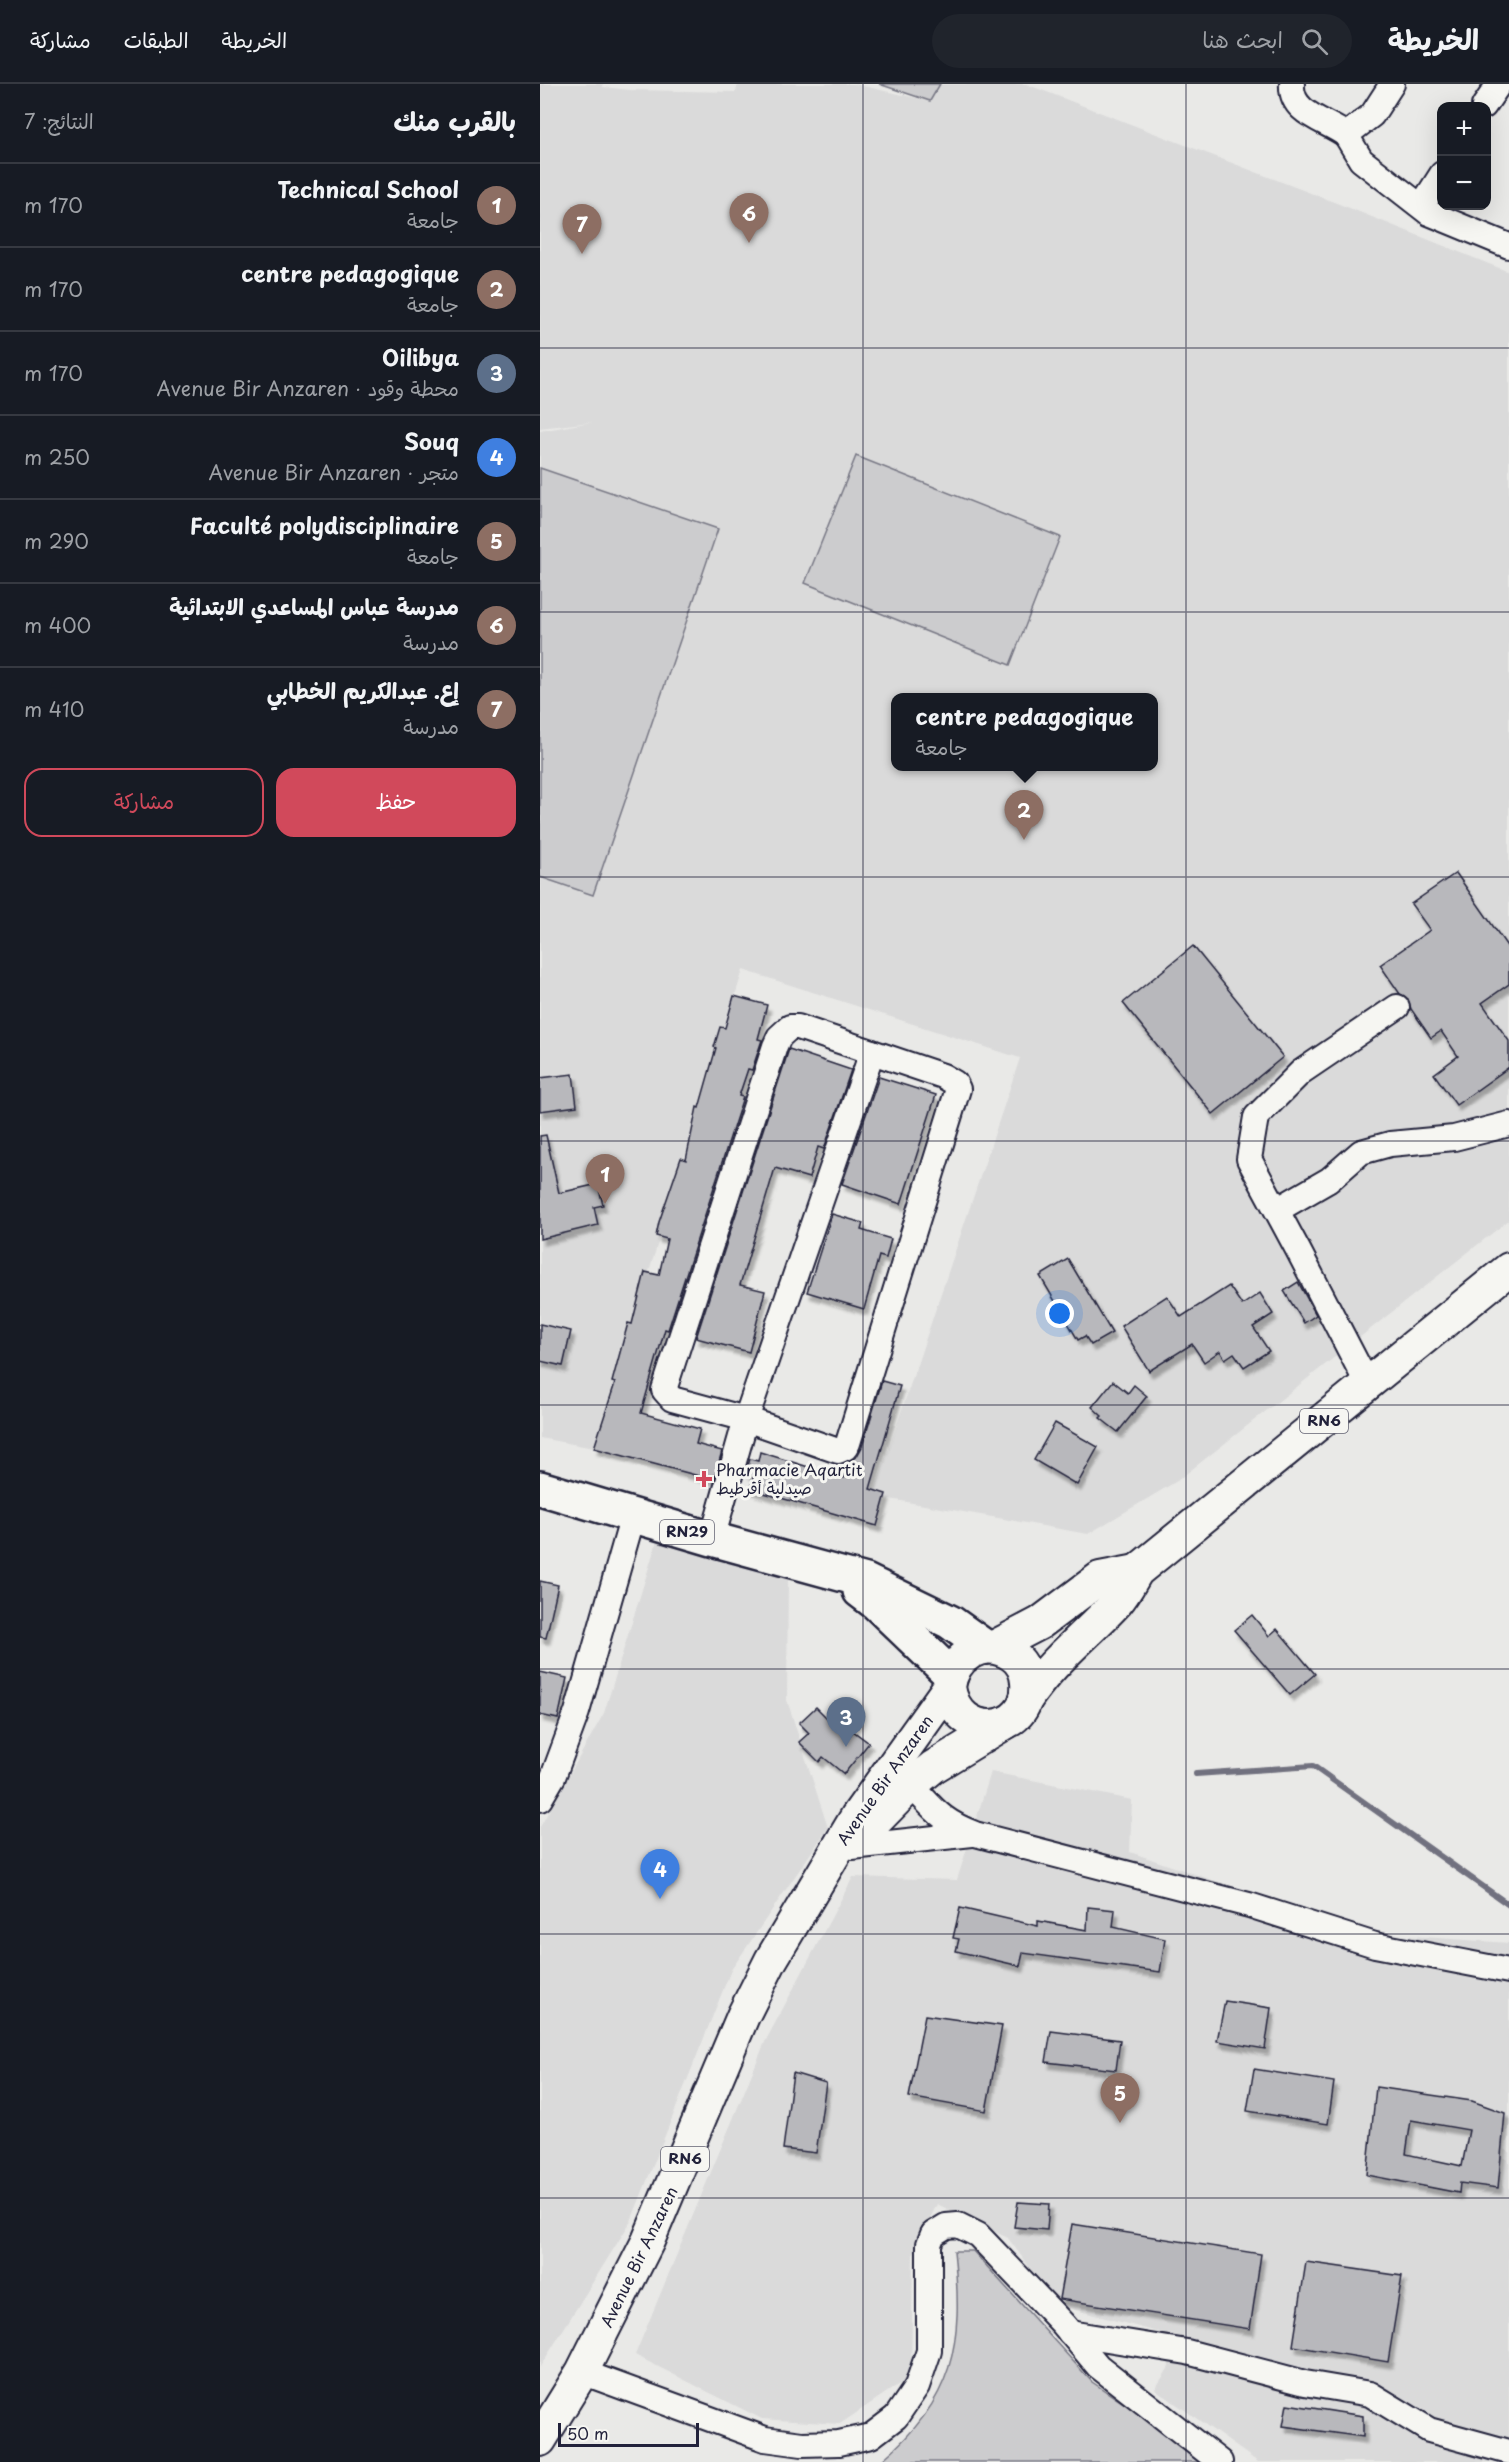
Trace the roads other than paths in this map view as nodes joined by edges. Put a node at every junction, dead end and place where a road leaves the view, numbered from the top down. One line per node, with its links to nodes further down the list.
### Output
1 (1292, 84): 5 (street)
2 (1392, 84): 5 (street)
3 (1499, 84): 4 (street)
4 (1487, 102)
5 (1346, 135): 7 (street)
6 (1437, 182): 7 (street)
7 (1424, 207): 8 (street)
8 (1509, 245)
9 (1397, 1007): 12 (street)
10 (872, 1052): 15 (street); 15 (street); 15 (street)
11 (1509, 1124): 12 (street)
12 (1277, 1210): 14 (street)
13 (1509, 1269): 14 (main road, RN6)
14 (1368, 1385): 19 (main road, RN6)
15 (746, 1419): 18 (street)
16 (540, 1488): 17 (highway, RN29)
17 (633, 1516): 18 (highway, RN29); 24 (street)
18 (712, 1539): 20 (highway, RN29)
19 (1137, 1571): 21 (main road, RN6); 23 (main road, RN6)
20 (834, 1573): 21 (highway, RN29); 22 (highway, RN29)
21 (990, 1647): 22 (main road, RN6); 23 (main road)
22 (950, 1681): 23 (main road); 29 (main road, Avenue Bir Anzaren / RN6)
23 (1016, 1712): 25 (main road, Avenue Bir Anzaren / RN6)
24 (546, 1774): 26 (street)
25 (911, 1785): 27 (street); 28 (main road, Avenue Bir Anzaren / RN6)
26 (540, 1798)
27 (975, 1834): 28 (street); 30 (street)
28 (852, 1847): 29 (main road, Avenue Bir Anzaren / RN6)
29 (822, 1874): 32 (main road, Avenue Bir Anzaren / RN6)
30 (1509, 1971)
31 (1070, 2333): 32 (street); 34 (street); 35 (street)
32 (582, 2372): 33 (main road, Avenue Bir Anzaren / RN6)
33 (541, 2436)
34 (1509, 2452)
35 (1220, 2462)

